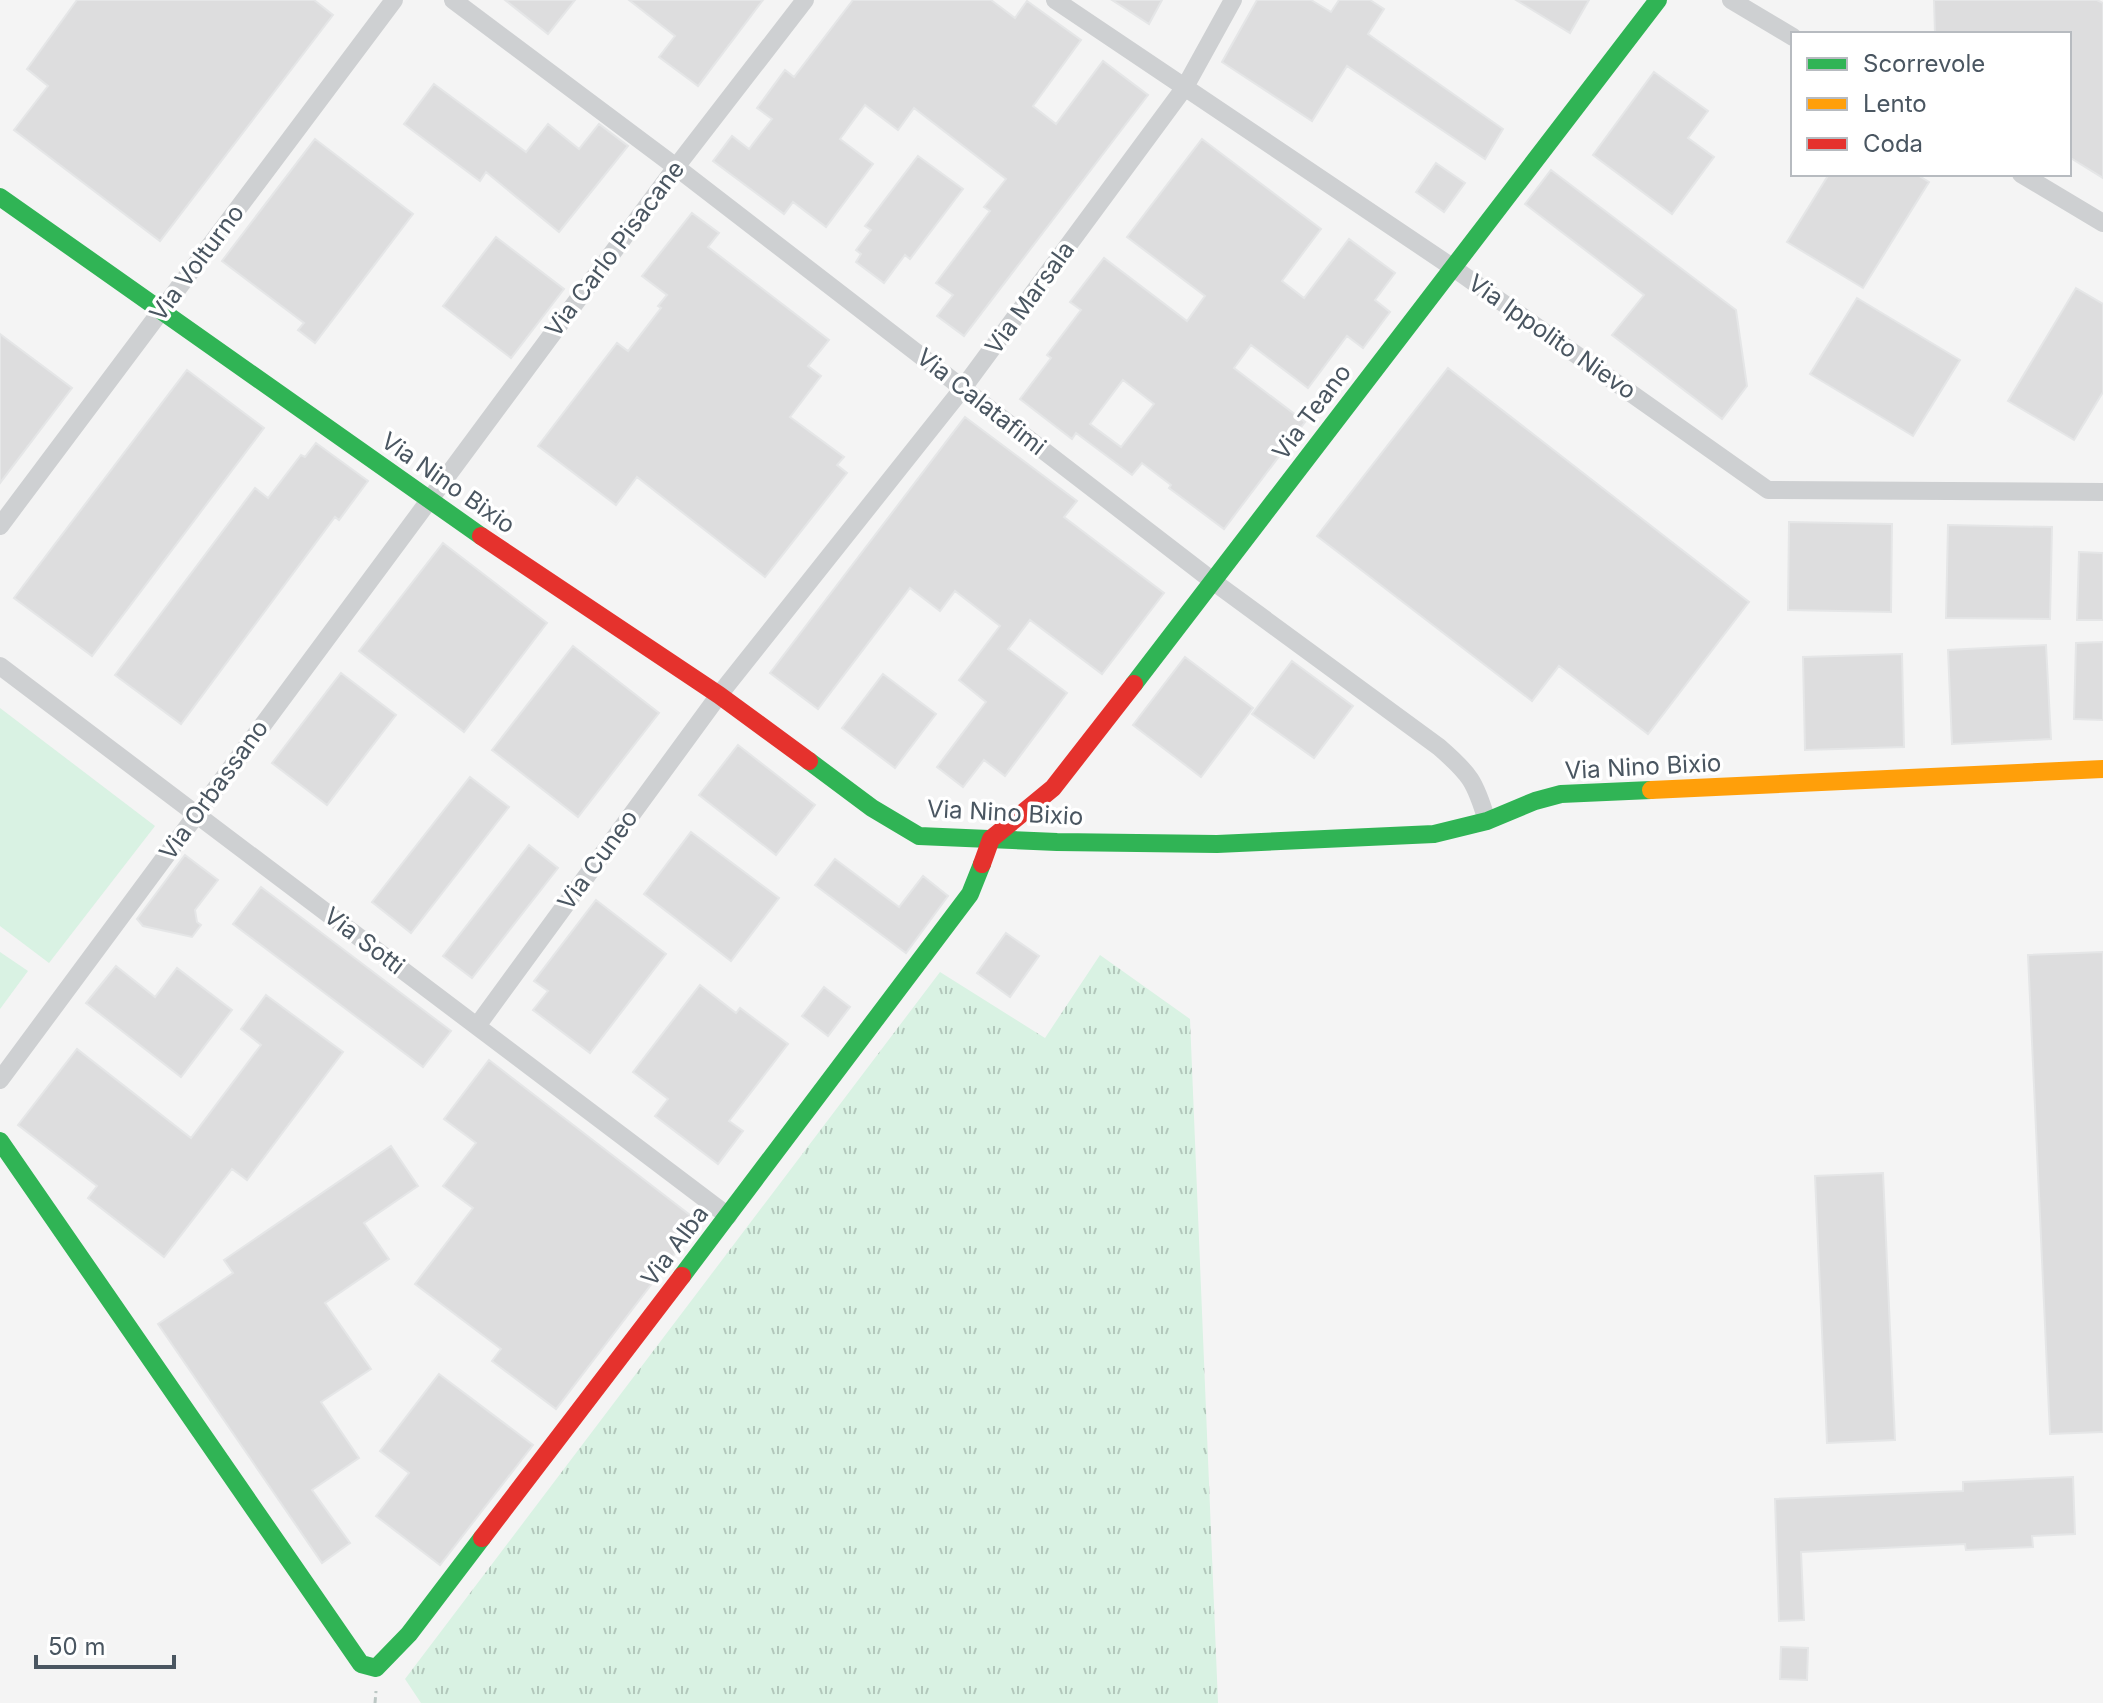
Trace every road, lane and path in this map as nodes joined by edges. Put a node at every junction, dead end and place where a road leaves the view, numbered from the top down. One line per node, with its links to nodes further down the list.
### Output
1 (394, 0): 15 (street, Via Volturno)
2 (453, 0): 10 (street, Via Calatafimi)
3 (805, 0): 10 (street, Via Carlo Pisacane)
4 (1055, 0): 9 (street, Via Ippolito Nievo)
5 (1233, 0): 9 (street, Via Marsala)
6 (1658, 0): 14 (street, Via Teano)
7 (1731, 0): 8 (street)
8 (1791, 36)
9 (1185, 87): 14 (street, Via Ippolito Nievo); 16 (street, Via Marsala)
10 (676, 167): 16 (street, Via Calatafimi); 18 (street, Via Carlo Pisacane)
11 (2024, 176): 13 (street)
12 (0, 197): 15 (street, Via Nino Bixio)
13 (2103, 223)
14 (1452, 267): 17 (street, Via Ippolito Nievo); 20 (street, Via Teano)
15 (161, 311): 18 (street, Via Nino Bixio); 19 (street, Via Volturno)
16 (963, 388): 20 (street, Via Calatafimi); 22 (street, Via Marsala)
17 (2103, 492)
18 (429, 501): 22 (street, Via Nino Bixio); 24 (street, Via Orbassano)
19 (0, 526)
20 (1214, 582): 25 (street, Via Calatafimi); 26 (street, Via Teano)
21 (0, 666): 24 (street, Via Sotti)
22 (719, 695): 26 (street, Via Nino Bixio); 27 (street, Via Cuneo)
23 (2103, 769): 25 (street, Via Nino Bixio)
24 (196, 815): 27 (street, Via Sotti); 28 (street, Via Orbassano)
25 (1487, 821): 26 (street, Via Nino Bixio)
26 (991, 839): 30 (street, Via Alba)
27 (477, 1026): 30 (street, Via Sotti)
28 (0, 1080)
29 (0, 1141): 30 (street, Via Alba)
30 (728, 1216)

